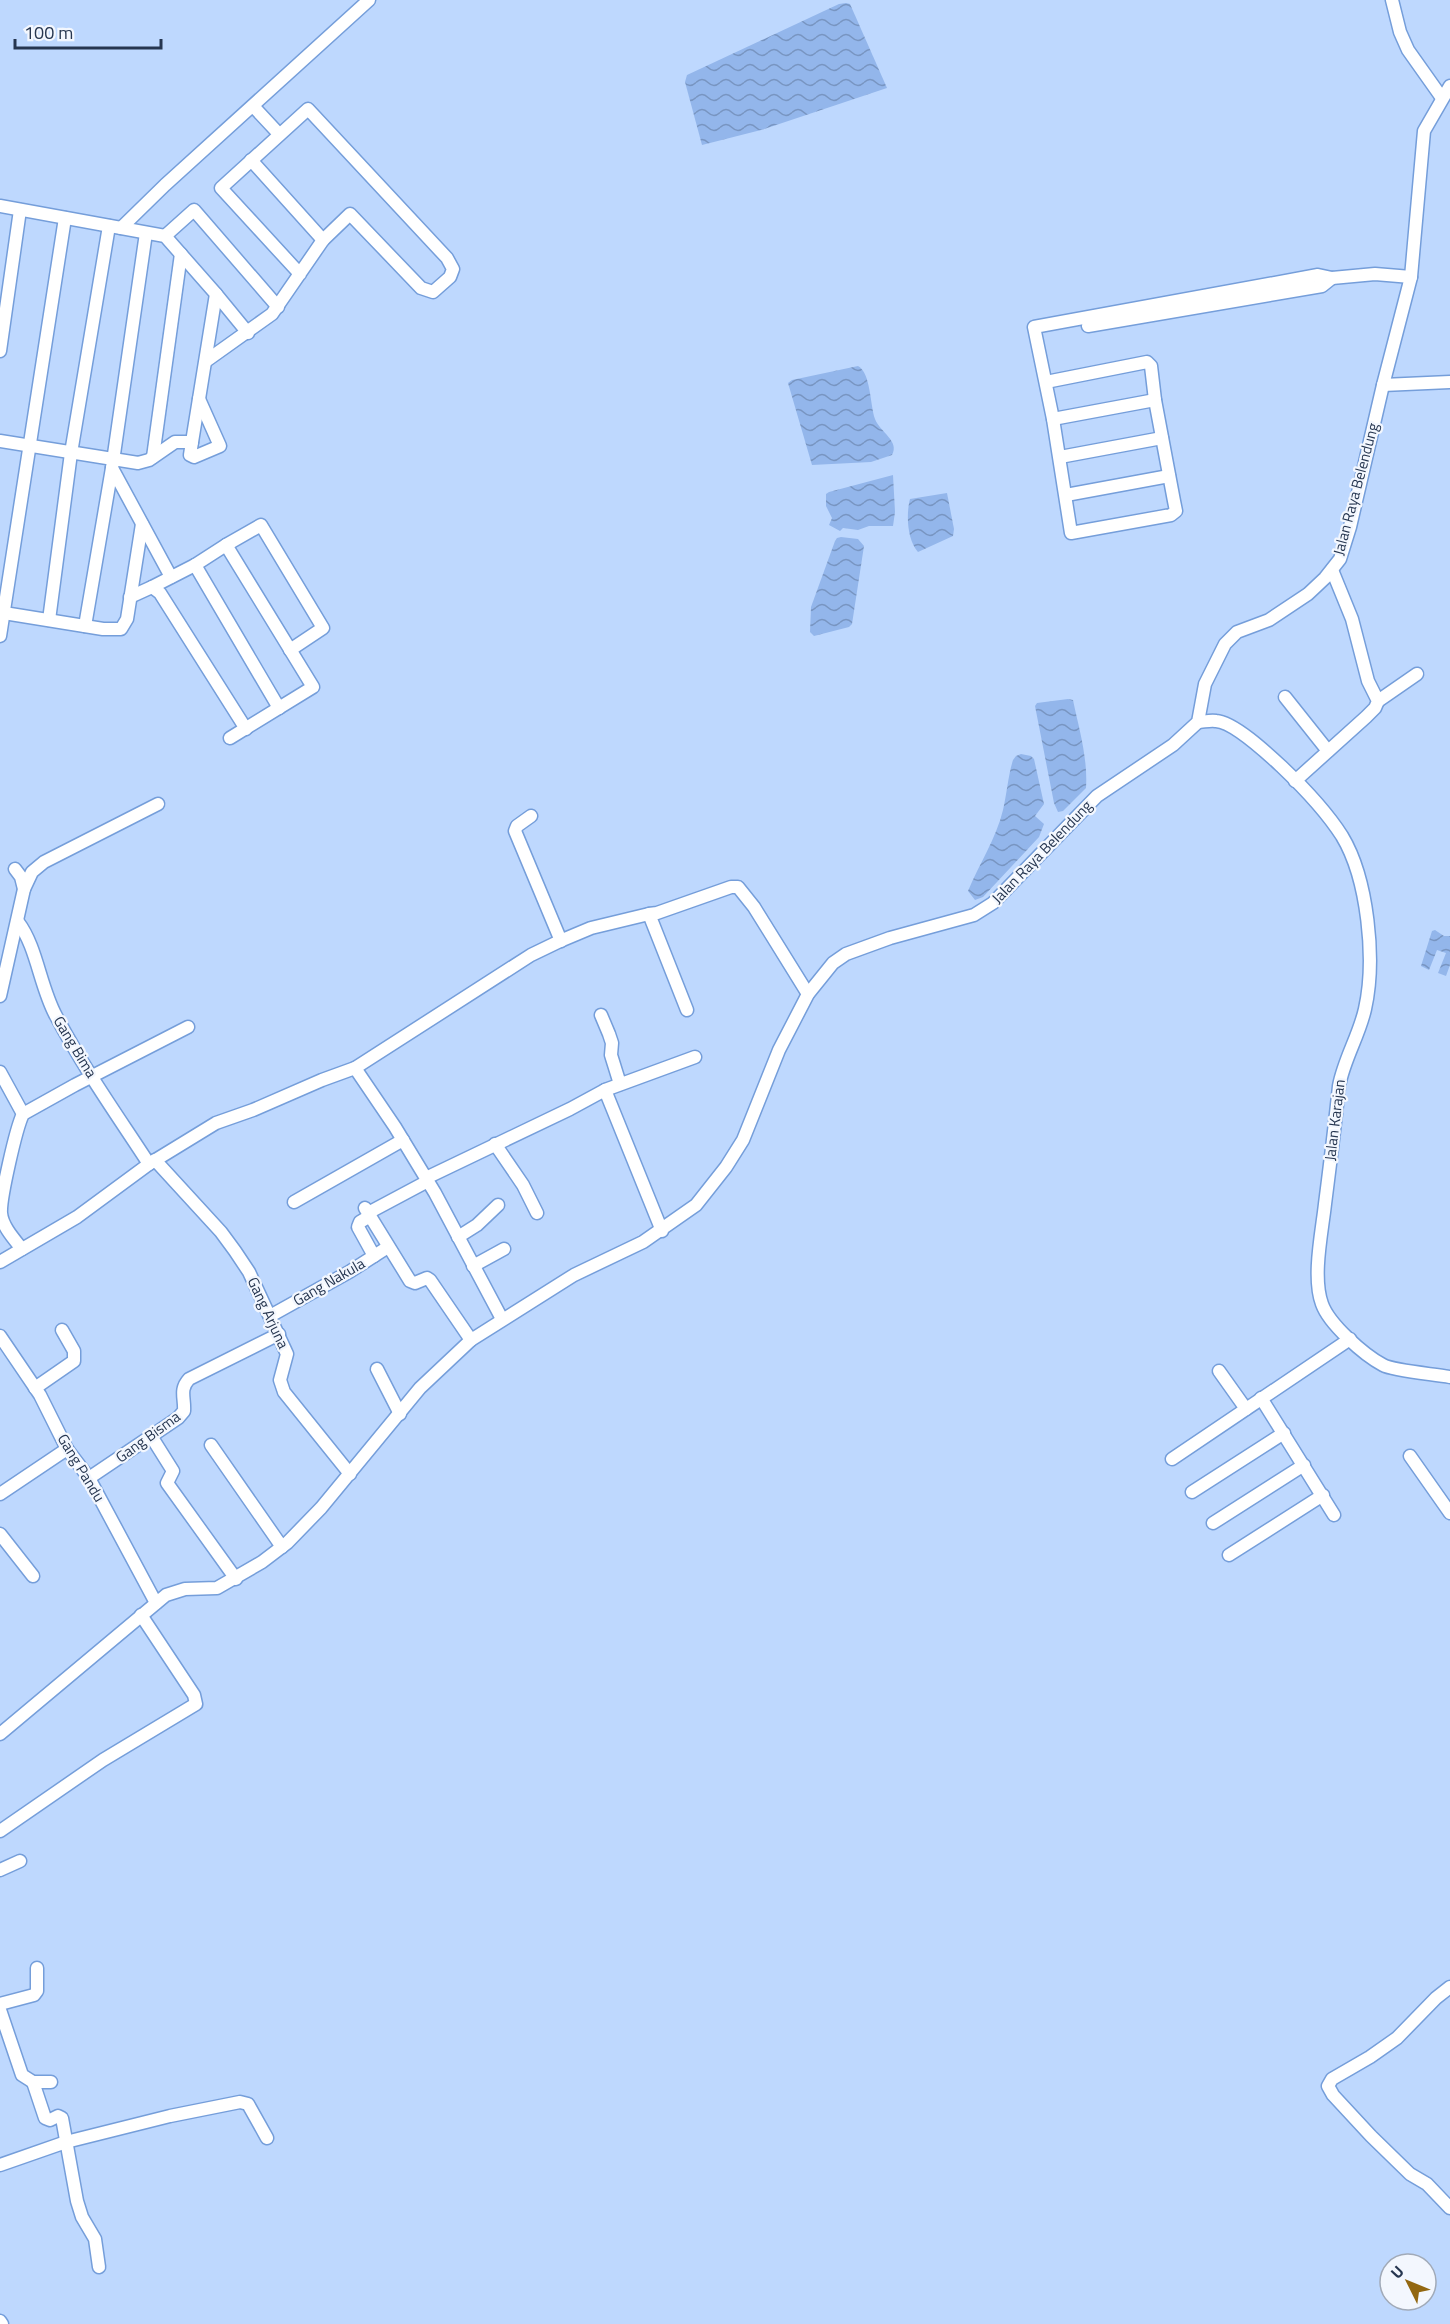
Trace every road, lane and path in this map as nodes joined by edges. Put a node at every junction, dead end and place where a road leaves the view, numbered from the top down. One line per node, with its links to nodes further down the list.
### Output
1 (369, 0): 5 (street)
2 (1392, 0): 4 (street)
3 (1450, 86): 4 (street, Jalan Raya Belendung)
4 (1442, 98): 17 (street, Jalan Raya Belendung)
5 (254, 106): 6 (street); 11 (street)
6 (279, 134): 7 (street); 14 (street)
7 (251, 159): 14 (street); 16 (street)
8 (0, 206): 9 (street)
9 (20, 210): 10 (street); 21 (street)
10 (65, 218): 11 (street); 32 (street)
11 (115, 227): 12 (street); 33 (street)
12 (146, 233): 13 (street); 36 (street)
13 (165, 236): 15 (street); 19 (street)
14 (322, 240): 16 (street)
15 (181, 254): 18 (street); 34 (street)
16 (300, 274): 19 (street)
17 (1411, 277): 23 (street); 25 (street, Jalan Raya Belendung)
18 (216, 294): 20 (street); 22 (street)
19 (278, 307): 20 (street)
20 (248, 333): 22 (street)
21 (0, 351)
22 (206, 361): 26 (street)
23 (1046, 382): 27 (street); 28 (street)
24 (1450, 382): 25 (street)
25 (1383, 385): 42 (street, Jalan Raya Belendung)
26 (199, 399): 31 (street); 31 (street)
27 (1155, 400): 28 (street); 29 (street)
28 (1053, 419): 35 (street)
29 (1162, 438): 35 (street); 37 (street)
30 (0, 441): 32 (street)
31 (192, 442): 34 (street)
32 (30, 445): 33 (street); 46 (street)
33 (71, 453): 36 (street); 47 (street)
34 (153, 457): 36 (street)
35 (1060, 457): 38 (street)
36 (112, 464): 39 (street); 48 (street)
37 (1169, 476): 38 (street); 38 (street)
38 (1066, 495)
39 (142, 524): 43 (street); 45 (street)
40 (226, 545): 41 (street); 50 (street); 50 (street)
41 (195, 565): 43 (street); 54 (street)
42 (1332, 570): 53 (street); 55 (street, Jalan Raya Belendung)
43 (171, 577): 44 (street)
44 (152, 587): 45 (street); 56 (street)
45 (130, 597): 48 (street)
46 (4, 613): 47 (street); 49 (street)
47 (50, 620): 48 (street)
48 (85, 626)
49 (0, 636)
50 (290, 650): 54 (street)
51 (1417, 674): 53 (street)
52 (1284, 697): 58 (street)
53 (1378, 700): 58 (street)
54 (279, 708): 56 (street)
55 (1197, 722): 59 (street, Jalan Karajan); 67 (street, Jalan Raya Belendung)
56 (246, 729): 57 (street)
57 (230, 738)
58 (1328, 751): 59 (street)
59 (1295, 781): 100 (street, Jalan Karajan)
60 (158, 804): 63 (street)
61 (531, 816): 66 (street)
62 (15, 869): 63 (street)
63 (24, 889): 65 (street)
64 (649, 914): 66 (street); 67 (street); 69 (street)
65 (18, 922): 68 (street); 75 (street, Gang Bima)
66 (561, 941): 73 (street)
67 (808, 994): 87 (street, Jalan Raya Belendung)
68 (0, 996)
69 (687, 1010)
70 (601, 1015): 76 (street)
71 (188, 1027): 75 (street)
72 (695, 1057): 76 (street)
73 (355, 1068): 79 (street); 81 (street)
74 (0, 1072): 78 (street)
75 (91, 1076): 78 (street); 81 (street, Gang Bima)
76 (620, 1084): 77 (street)
77 (605, 1090): 80 (street); 87 (street)
78 (23, 1114): 90 (street)
79 (403, 1140): 82 (street); 83 (street)
80 (495, 1144): 82 (street); 86 (street)
81 (152, 1162): 90 (street); 95 (street, Gang Arjuna)
82 (427, 1180): 85 (street); 88 (street)
83 (294, 1202)
84 (498, 1205): 88 (street)
85 (368, 1212): 89 (street); 92 (street)
86 (537, 1213)
87 (662, 1231): 96 (street, Jalan Raya Belendung)
88 (458, 1237): 94 (street)
89 (388, 1247): 92 (street, Gang Nakula); 101 (street)
90 (22, 1249): 93 (street)
91 (504, 1250): 94 (street)
92 (374, 1256): 95 (street, Gang Nakula)
93 (0, 1262)
94 (473, 1266): 96 (street)
95 (270, 1316): 98 (street, Gang Arjuna)
96 (502, 1319): 101 (street, Jalan Raya Belendung)
97 (62, 1330): 105 (street)
98 (279, 1334): 110 (street, Gang Bisma); 116 (street, Gang Arjuna)
99 (0, 1336): 105 (street, Gang Pandu)
100 (1350, 1339): 104 (street, Jalan Karajan); 106 (street)
101 (471, 1340): 108 (street, Jalan Raya Belendung)
102 (377, 1369): 108 (street)
103 (1219, 1371): 107 (street)
104 (1450, 1377)
105 (35, 1388): 112 (street, Gang Pandu)
106 (1260, 1398): 107 (street); 109 (street)
107 (1246, 1409): 114 (street)
108 (400, 1414): 116 (street, Jalan Raya Belendung)
109 (1284, 1433): 115 (street); 118 (street)
110 (152, 1436): 117 (street, Gang Bisma); 128 (street)
111 (212, 1445): 125 (street)
112 (67, 1449): 117 (street, Gang Pandu); 119 (street)
113 (1410, 1456): 121 (street)
114 (1172, 1459)
115 (1304, 1465): 120 (street); 123 (street)
116 (350, 1474): 125 (street, Jalan Raya Belendung)
117 (89, 1478): 129 (street, Gang Pandu)
118 (1192, 1492)
119 (0, 1494)
120 (1323, 1495): 122 (street); 126 (street)
121 (1450, 1513)
122 (1334, 1515)
123 (1213, 1523)
124 (0, 1534): 127 (street)
125 (282, 1547): 128 (street, Jalan Raya Belendung)
126 (1229, 1555)
127 (33, 1576)
128 (236, 1579): 129 (street, Jalan Raya Belendung)
129 (156, 1603): 130 (street, Jalan Raya Belendung)
130 (141, 1615): 131 (street, Jalan Raya Belendung); 132 (street)
131 (0, 1734)
132 (0, 1832)
133 (20, 1861): 134 (street)
134 (0, 1870)
135 (37, 1968): 137 (street)
136 (1450, 1988): 144 (street)
137 (0, 2004)
138 (0, 2010): 139 (street)
139 (33, 2082): 140 (street); 142 (street)
140 (51, 2082)
141 (267, 2138): 142 (street)
142 (66, 2142): 143 (street); 145 (street)
143 (0, 2165)
144 (1450, 2208)
145 (99, 2267)

